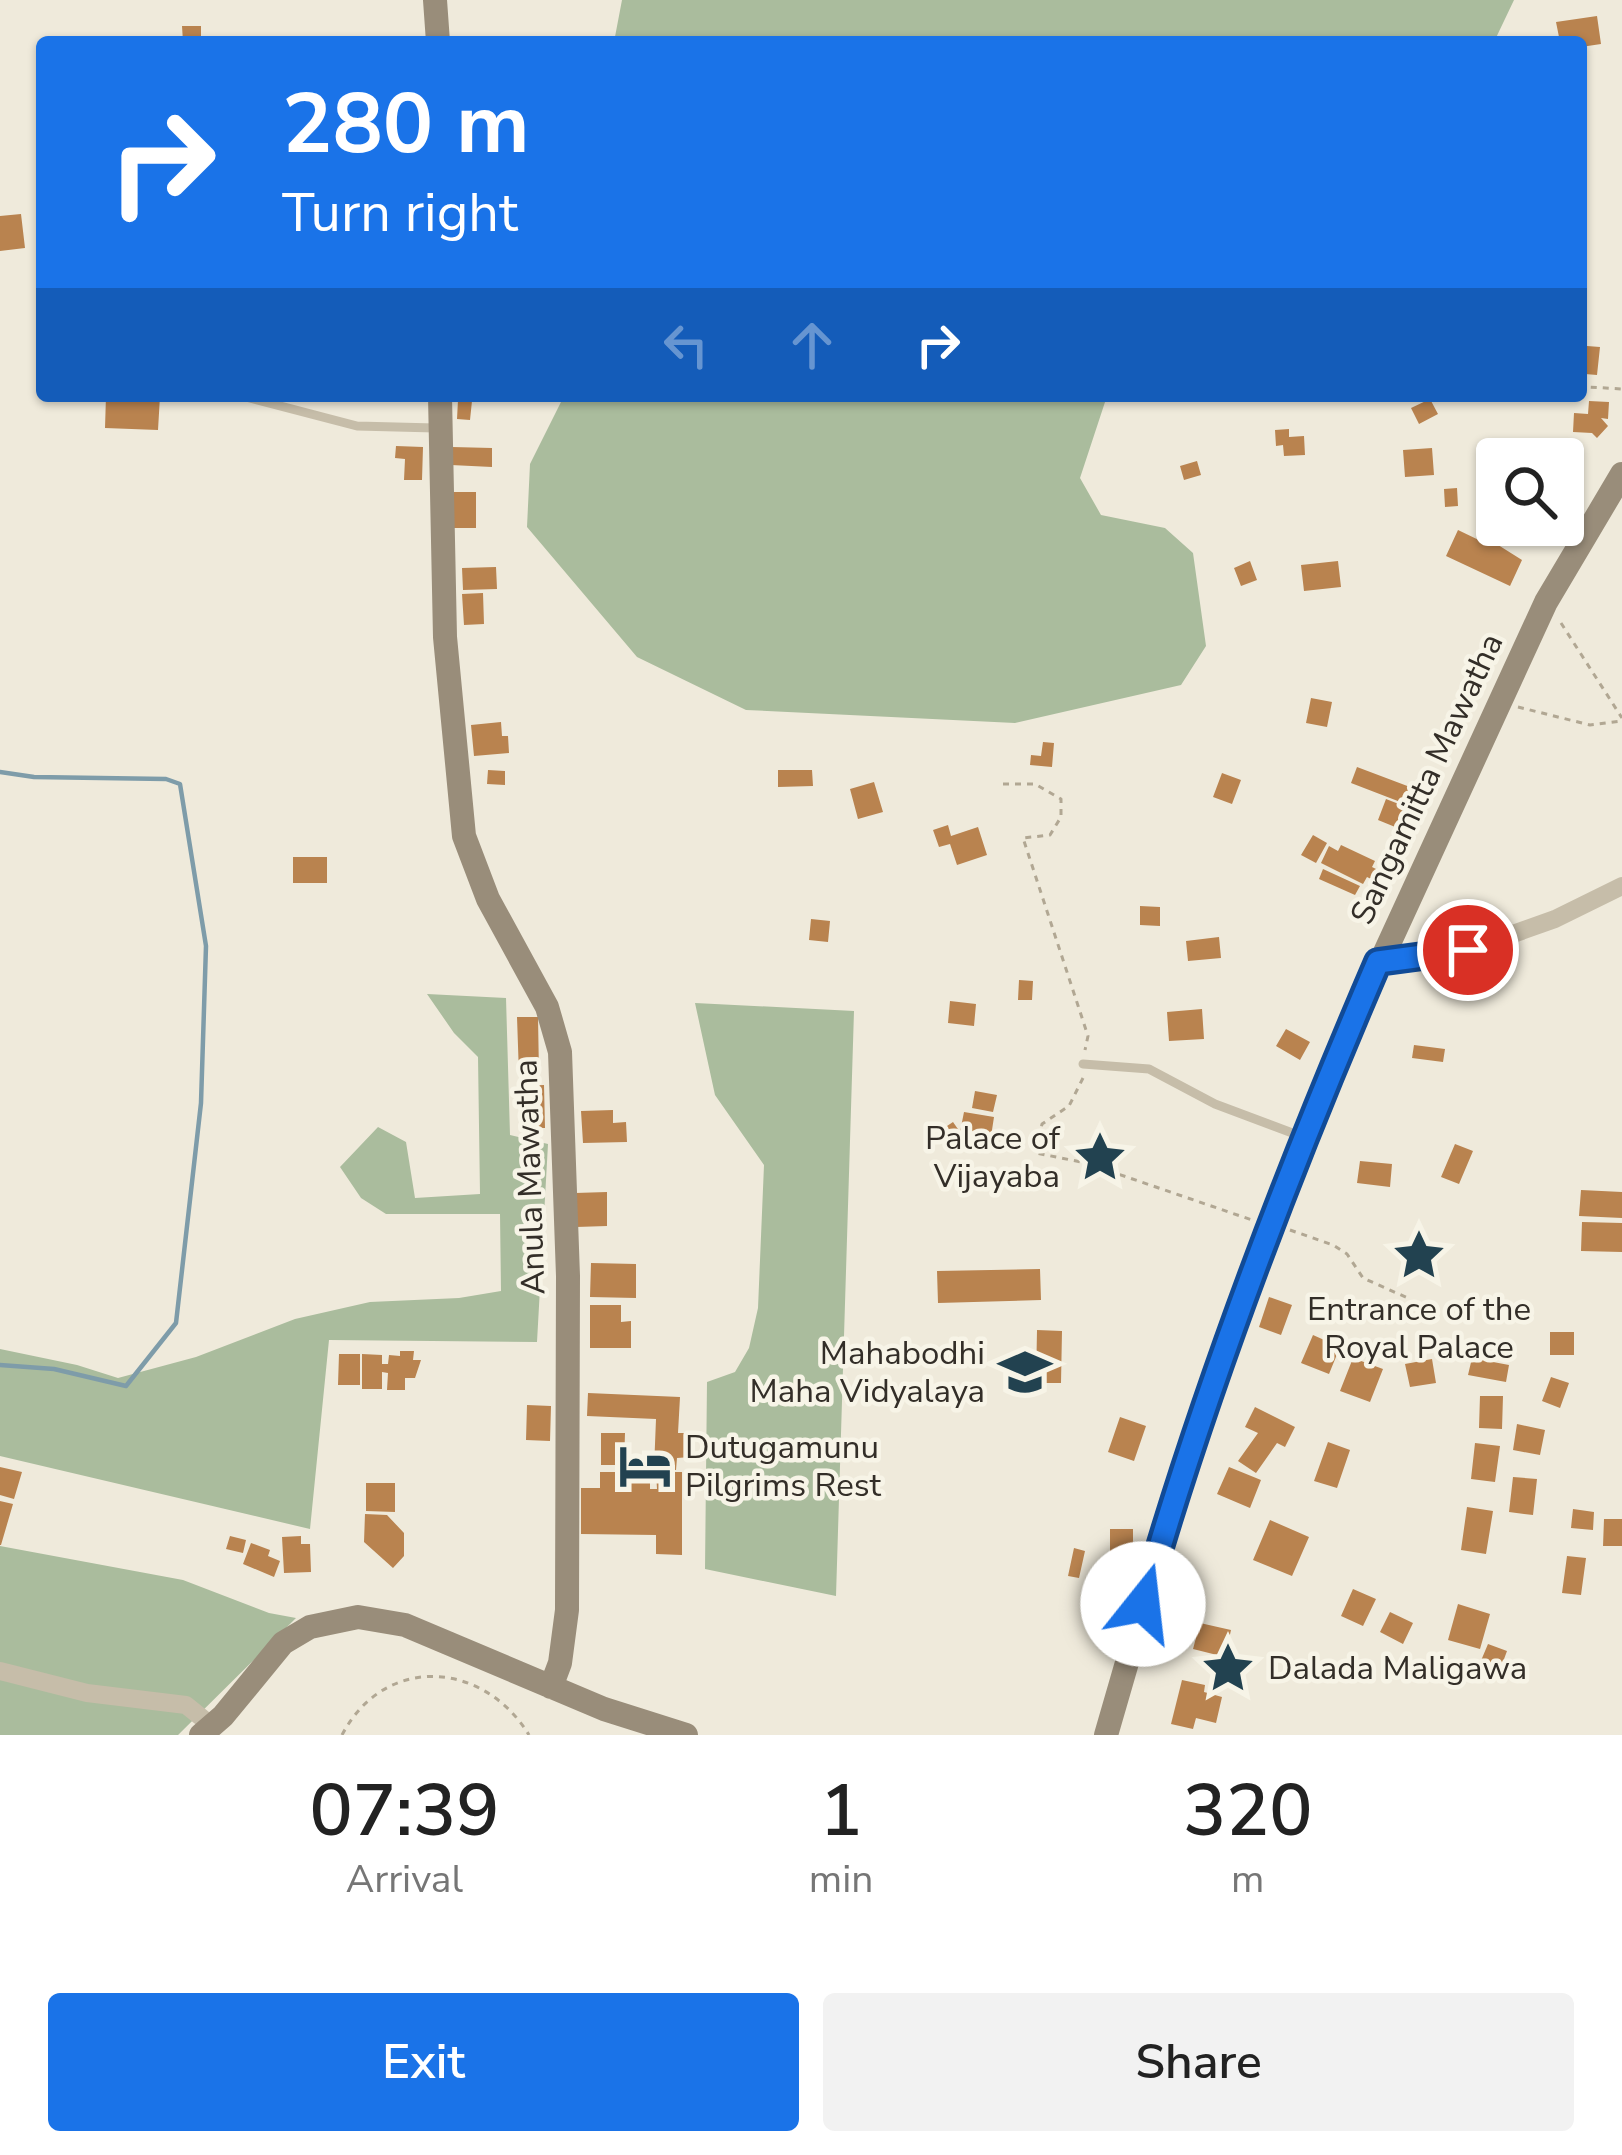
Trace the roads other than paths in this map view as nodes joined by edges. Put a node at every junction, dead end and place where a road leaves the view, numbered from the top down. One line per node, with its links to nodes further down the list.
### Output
1 (435, 0): 2 (main road)
2 (438, 36)
3 (265, 402): 5 (lane)
4 (440, 402): 5 (main road, Anula Mawatha)
5 (441, 428): 12 (main road, Anula Mawatha)
6 (1622, 474): 8 (main road, Sangamitta Mawatha)
7 (1622, 886): 8 (street)
8 (1378, 962): 10 (main road, Sangamitta Mawatha)
9 (1083, 1064): 10 (lane)
10 (1306, 1138): 15 (main road, Sangamitta Mawatha)
11 (0, 1671): 13 (street)
12 (551, 1687): 13 (main road); 14 (main road)
13 (207, 1731)
14 (686, 1735)
15 (1106, 1735)

